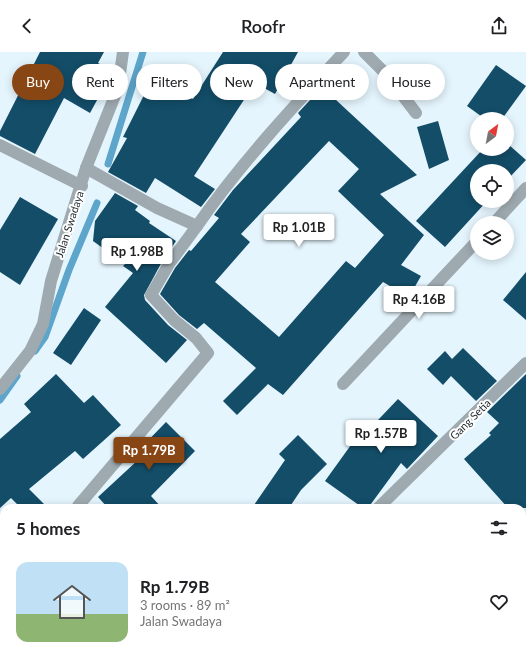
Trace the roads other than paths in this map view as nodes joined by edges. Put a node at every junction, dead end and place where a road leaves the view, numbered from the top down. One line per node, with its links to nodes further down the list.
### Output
1 (123, 52): 6 (street, Jalan Swadaya)
2 (344, 52): 10 (street)
3 (364, 52): 4 (street)
4 (416, 113)
5 (0, 145): 7 (street)
6 (86, 168): 7 (street, Jalan Swadaya); 10 (street)
7 (82, 186): 14 (street, Jalan Swadaya)
8 (526, 188): 9 (street)
9 (500, 216)
10 (197, 226): 15 (street)
11 (470, 248): 13 (street)
12 (526, 363): 16 (street, Gang Setia)
13 (343, 384)
14 (0, 389)
15 (80, 504)
16 (382, 504)

